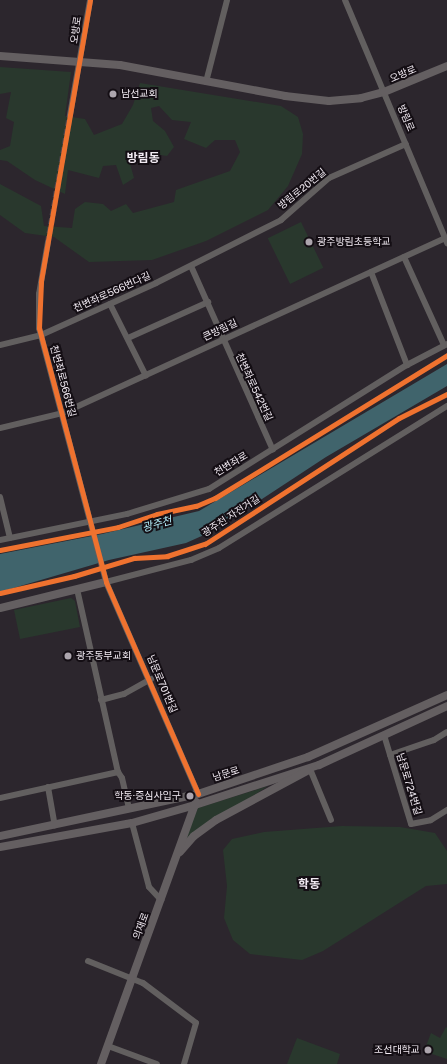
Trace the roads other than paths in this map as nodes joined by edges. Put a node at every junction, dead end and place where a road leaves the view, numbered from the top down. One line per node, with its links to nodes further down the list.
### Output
1 (90, 0): 5 (street, 오방로)
2 (227, 0): 7 (street)
3 (345, 0): 8 (street, 방림로)
4 (0, 56): 5 (main road, 오방로)
5 (81, 62): 7 (main road, 오방로); 9 (street)
6 (447, 66): 8 (main road, 오방로)
7 (206, 82): 8 (main road, 오방로)
8 (384, 92): 10 (street, 방림로)
9 (70, 115)
10 (406, 144): 11 (street, 방림로); 14 (street, 방림로20번길)
11 (446, 241): 13 (street, 큰방림길)
12 (48, 242): 18 (street, 천변좌로566번길)
13 (404, 257): 15 (street, 큰방림길); 21 (street)
14 (191, 266): 16 (street, 천변좌로542번길); 17 (street, 천변좌로566번다길)
15 (371, 272): 20 (street, 큰방림길); 23 (street)
16 (208, 302): 19 (street); 20 (street, 천변좌로542번길)
17 (110, 304): 18 (street, 천변좌로566번다길); 19 (street)
18 (41, 335): 22 (street, 천변좌로566번다길); 26 (street, 천변좌로566번길)
19 (128, 338): 24 (street)
20 (225, 339): 24 (street, 큰방림길); 28 (street, 천변좌로542번길)
21 (445, 344): 23 (street, 천변좌로)
22 (0, 345)
23 (408, 365): 28 (street, 천변좌로)
24 (146, 376): 26 (street, 큰방림길)
25 (447, 406): 33 (street)
26 (62, 413): 27 (street, 큰방림길); 30 (street, 천변좌로566번길)
27 (0, 428)
28 (273, 450): 30 (street, 천변좌로)
29 (0, 497): 31 (street)
30 (90, 522): 31 (street, 천변좌로); 33 (street, 천변좌로566번길)
31 (10, 538): 32 (street, 천변좌로)
32 (0, 540)
33 (106, 582): 34 (main road); 36 (street, 남문로701번길)
34 (77, 590): 35 (main road); 38 (street)
35 (0, 608)
36 (151, 679): 38 (street); 48 (street, 남문로701번길)
37 (447, 695): 40 (main road, 남문로)
38 (101, 700): 46 (street)
39 (447, 706): 42 (main road, 남문로)
40 (394, 719): 42 (main road); 48 (main road, 남문로)
41 (447, 732): 43 (street)
42 (386, 734): 43 (street, 남문로724번길); 44 (main road, 남문로)
43 (390, 755): 52 (street, 남문로724번길)
44 (319, 765): 45 (main road); 50 (main road, 남문로)
45 (310, 769): 53 (street); 58 (main road)
46 (118, 772): 47 (street); 51 (street)
47 (48, 788): 49 (street); 55 (street)
48 (198, 794): 50 (main road, 의재로); 51 (main road, 남문로)
49 (0, 798)
50 (195, 805): 54 (main road, 남문로); 58 (main road, 의재로)
51 (129, 809): 55 (main road, 남문로)
52 (447, 810)
53 (331, 820)
54 (132, 823): 57 (main road, 남문로); 59 (street)
55 (55, 825): 56 (main road, 남문로)
56 (0, 836)
57 (0, 847)
58 (176, 856): 59 (main road, 의재로)
59 (161, 900): 61 (main road, 의재로)
60 (88, 961): 61 (street)
61 (132, 978): 62 (main road, 의재로); 65 (street)
62 (108, 1046): 63 (main road, 의재로); 64 (street)
63 (101, 1064)
64 (157, 1064)
65 (184, 1064)

